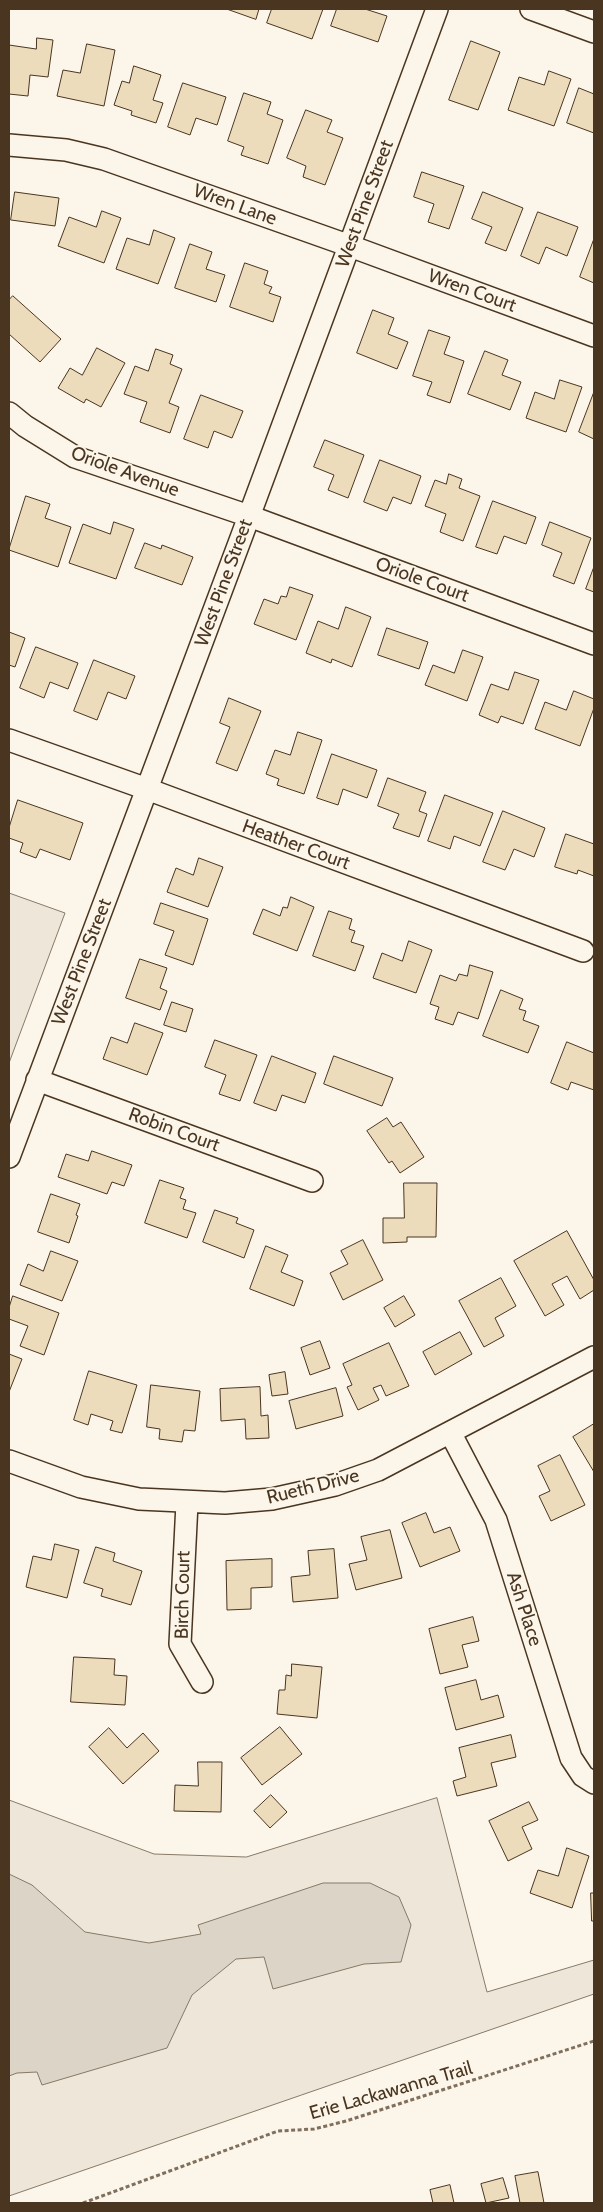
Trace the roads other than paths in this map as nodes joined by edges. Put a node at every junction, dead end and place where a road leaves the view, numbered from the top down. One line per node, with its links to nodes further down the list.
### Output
1 (437, 9): 5 (street, West Pine Street)
2 (530, 9): 3 (street)
3 (594, 32)
4 (9, 145): 5 (street, Wren Lane)
5 (350, 246): 6 (street, Wren Court); 8 (street, West Pine Street)
6 (594, 336)
7 (9, 413): 8 (street, Oriole Avenue)
8 (249, 516): 9 (street, Oriole Court); 11 (street, West Pine Street)
9 (594, 644)
10 (9, 740): 11 (street, Heather Court)
11 (148, 789): 12 (street, Heather Court); 13 (street, West Pine Street)
12 (583, 952)
13 (37, 1080): 14 (street, West Pine Street); 15 (street, Robin Court)
14 (9, 1157)
15 (312, 1181)
16 (594, 1357): 17 (street, Rueth Drive)
17 (451, 1434): 19 (street, Rueth Drive); 21 (street, Ash Place)
18 (9, 1461): 19 (street, Rueth Drive)
19 (187, 1503): 20 (street, Birch Court)
20 (202, 1682)
21 (594, 1783)

